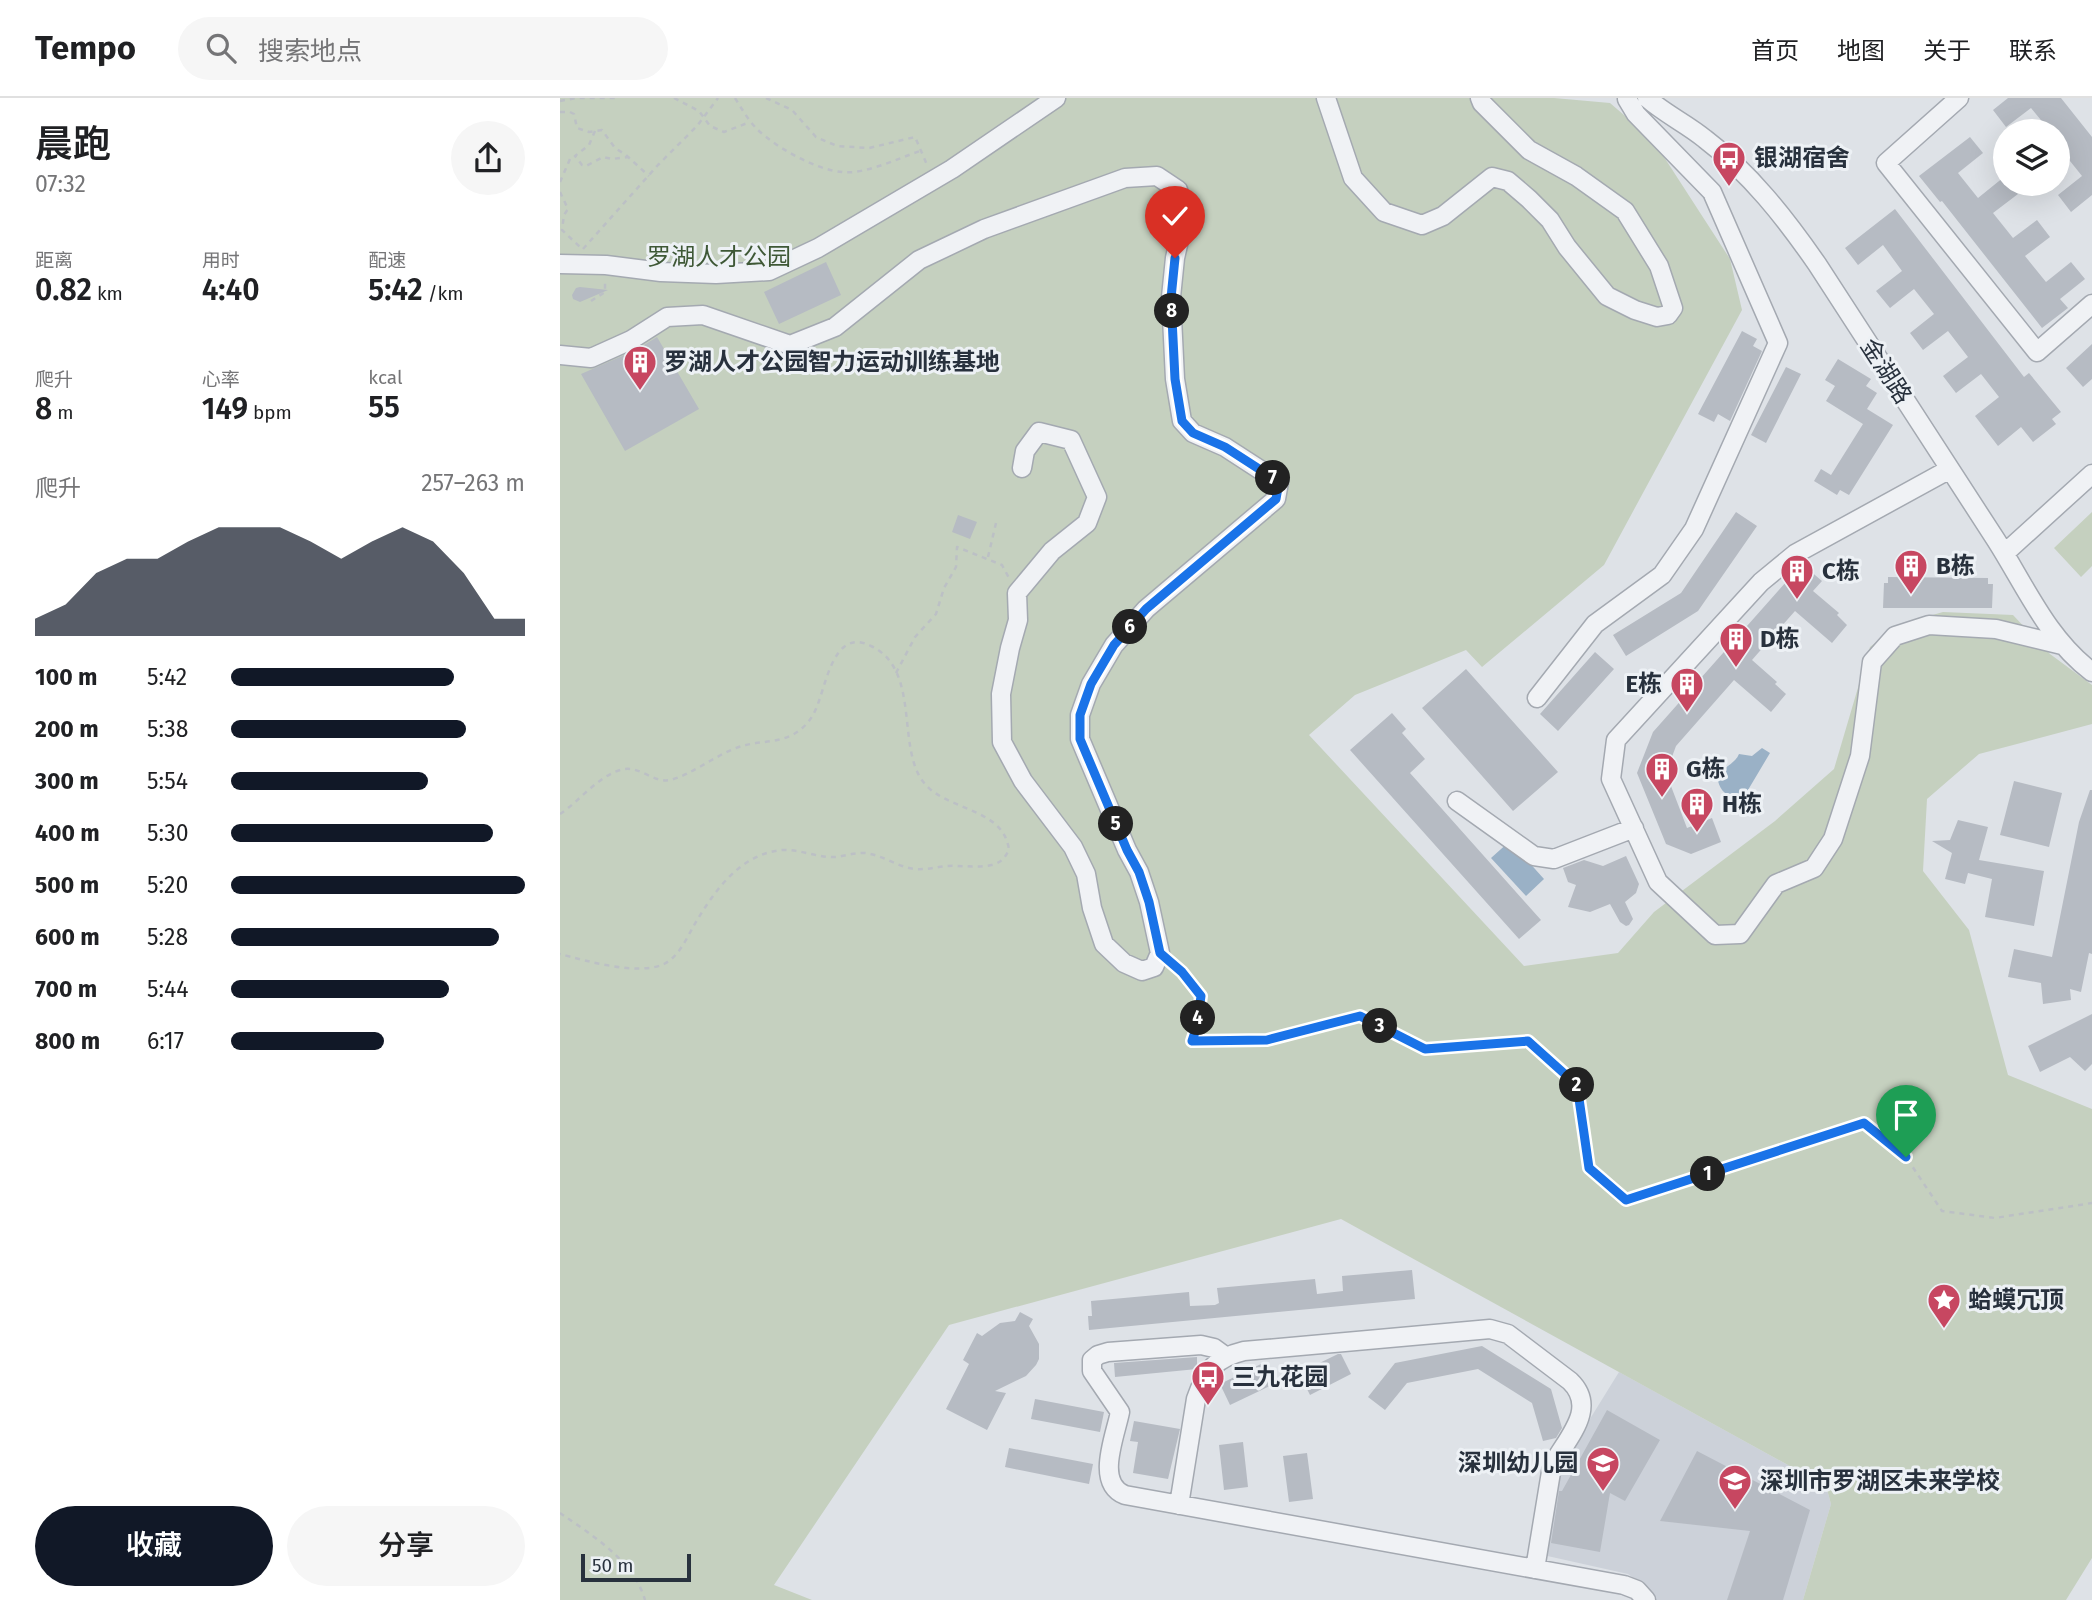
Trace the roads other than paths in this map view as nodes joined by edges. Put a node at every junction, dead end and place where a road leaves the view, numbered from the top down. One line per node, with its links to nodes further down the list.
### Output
1 (1056, 98): 7 (street)
2 (1326, 98): 3 (street)
3 (1480, 98)
4 (1959, 98): 8 (street)
5 (1624, 99): 6 (street); 16 (street)
6 (1651, 101): 11 (street, 金湖路)
7 (572, 259)
8 (2092, 304)
9 (560, 355): 10 (street)
10 (1022, 468)
11 (1950, 469): 13 (street, 金湖路); 18 (street)
12 (2092, 474): 13 (street)
13 (2005, 553): 14 (street, 金湖路)
14 (2062, 645): 15 (street, 金湖路); 18 (street)
15 (2092, 672)
16 (1537, 698)
17 (1458, 801): 18 (street)
18 (1634, 828)
19 (1225, 1356): 20 (street); 20 (street); 21 (street)
20 (1179, 1505): 21 (street)
21 (1535, 1569): 22 (street)
22 (1646, 1600)

